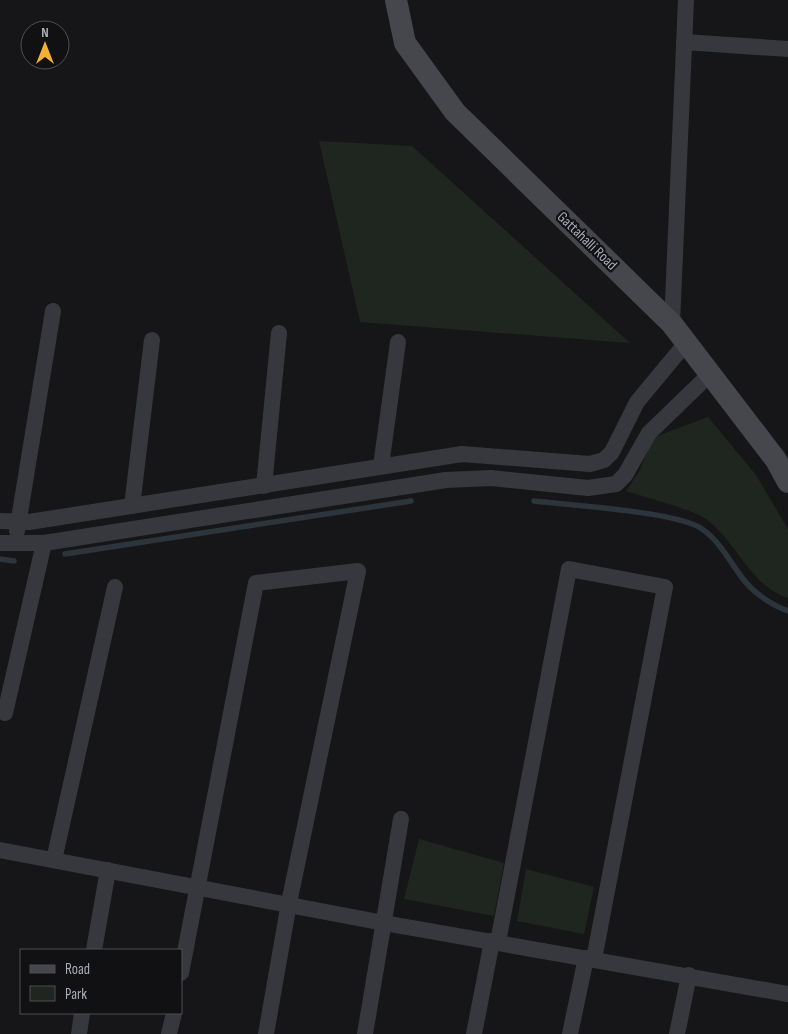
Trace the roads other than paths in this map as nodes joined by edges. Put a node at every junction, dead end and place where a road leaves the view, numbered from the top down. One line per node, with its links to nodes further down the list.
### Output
1 (396, 0): 6 (main road, Gattahalli Road)
2 (686, 0): 3 (street)
3 (684, 42): 4 (street); 6 (street)
4 (788, 49)
5 (53, 311): 17 (street)
6 (672, 324): 10 (main road, Gattahalli Road)
7 (280, 333): 14 (street)
8 (152, 340): 15 (street)
9 (398, 342): 12 (street)
10 (686, 344): 11 (main road, Gattahalli Road); 12 (street)
11 (710, 374): 13 (main road, Gattahalli Road); 18 (street)
12 (381, 466): 14 (street)
13 (788, 482)
14 (264, 486): 15 (street)
15 (132, 506): 17 (street)
16 (0, 520): 17 (street)
17 (19, 523): 19 (street)
18 (44, 543): 19 (street); 21 (street)
19 (7, 544)
20 (115, 587): 24 (street)
21 (5, 713)
22 (401, 819): 28 (street)
23 (0, 850): 24 (street)
24 (54, 860): 25 (street)
25 (108, 870): 26 (street); 30 (street)
26 (198, 887): 27 (street); 27 (street); 32 (street)
27 (289, 903): 28 (street); 39 (street)
28 (384, 923): 29 (street); 40 (street)
29 (495, 941): 31 (street); 31 (street); 41 (street)
30 (94, 949)
31 (590, 959): 33 (street); 42 (street)
32 (182, 968)
33 (689, 975): 34 (street); 43 (street)
34 (788, 994)
35 (82, 1014): 37 (street)
36 (174, 1014): 38 (street)
37 (79, 1034)
38 (170, 1034)
39 (266, 1034)
40 (365, 1034)
41 (474, 1034)
42 (570, 1034)
43 (677, 1034)

